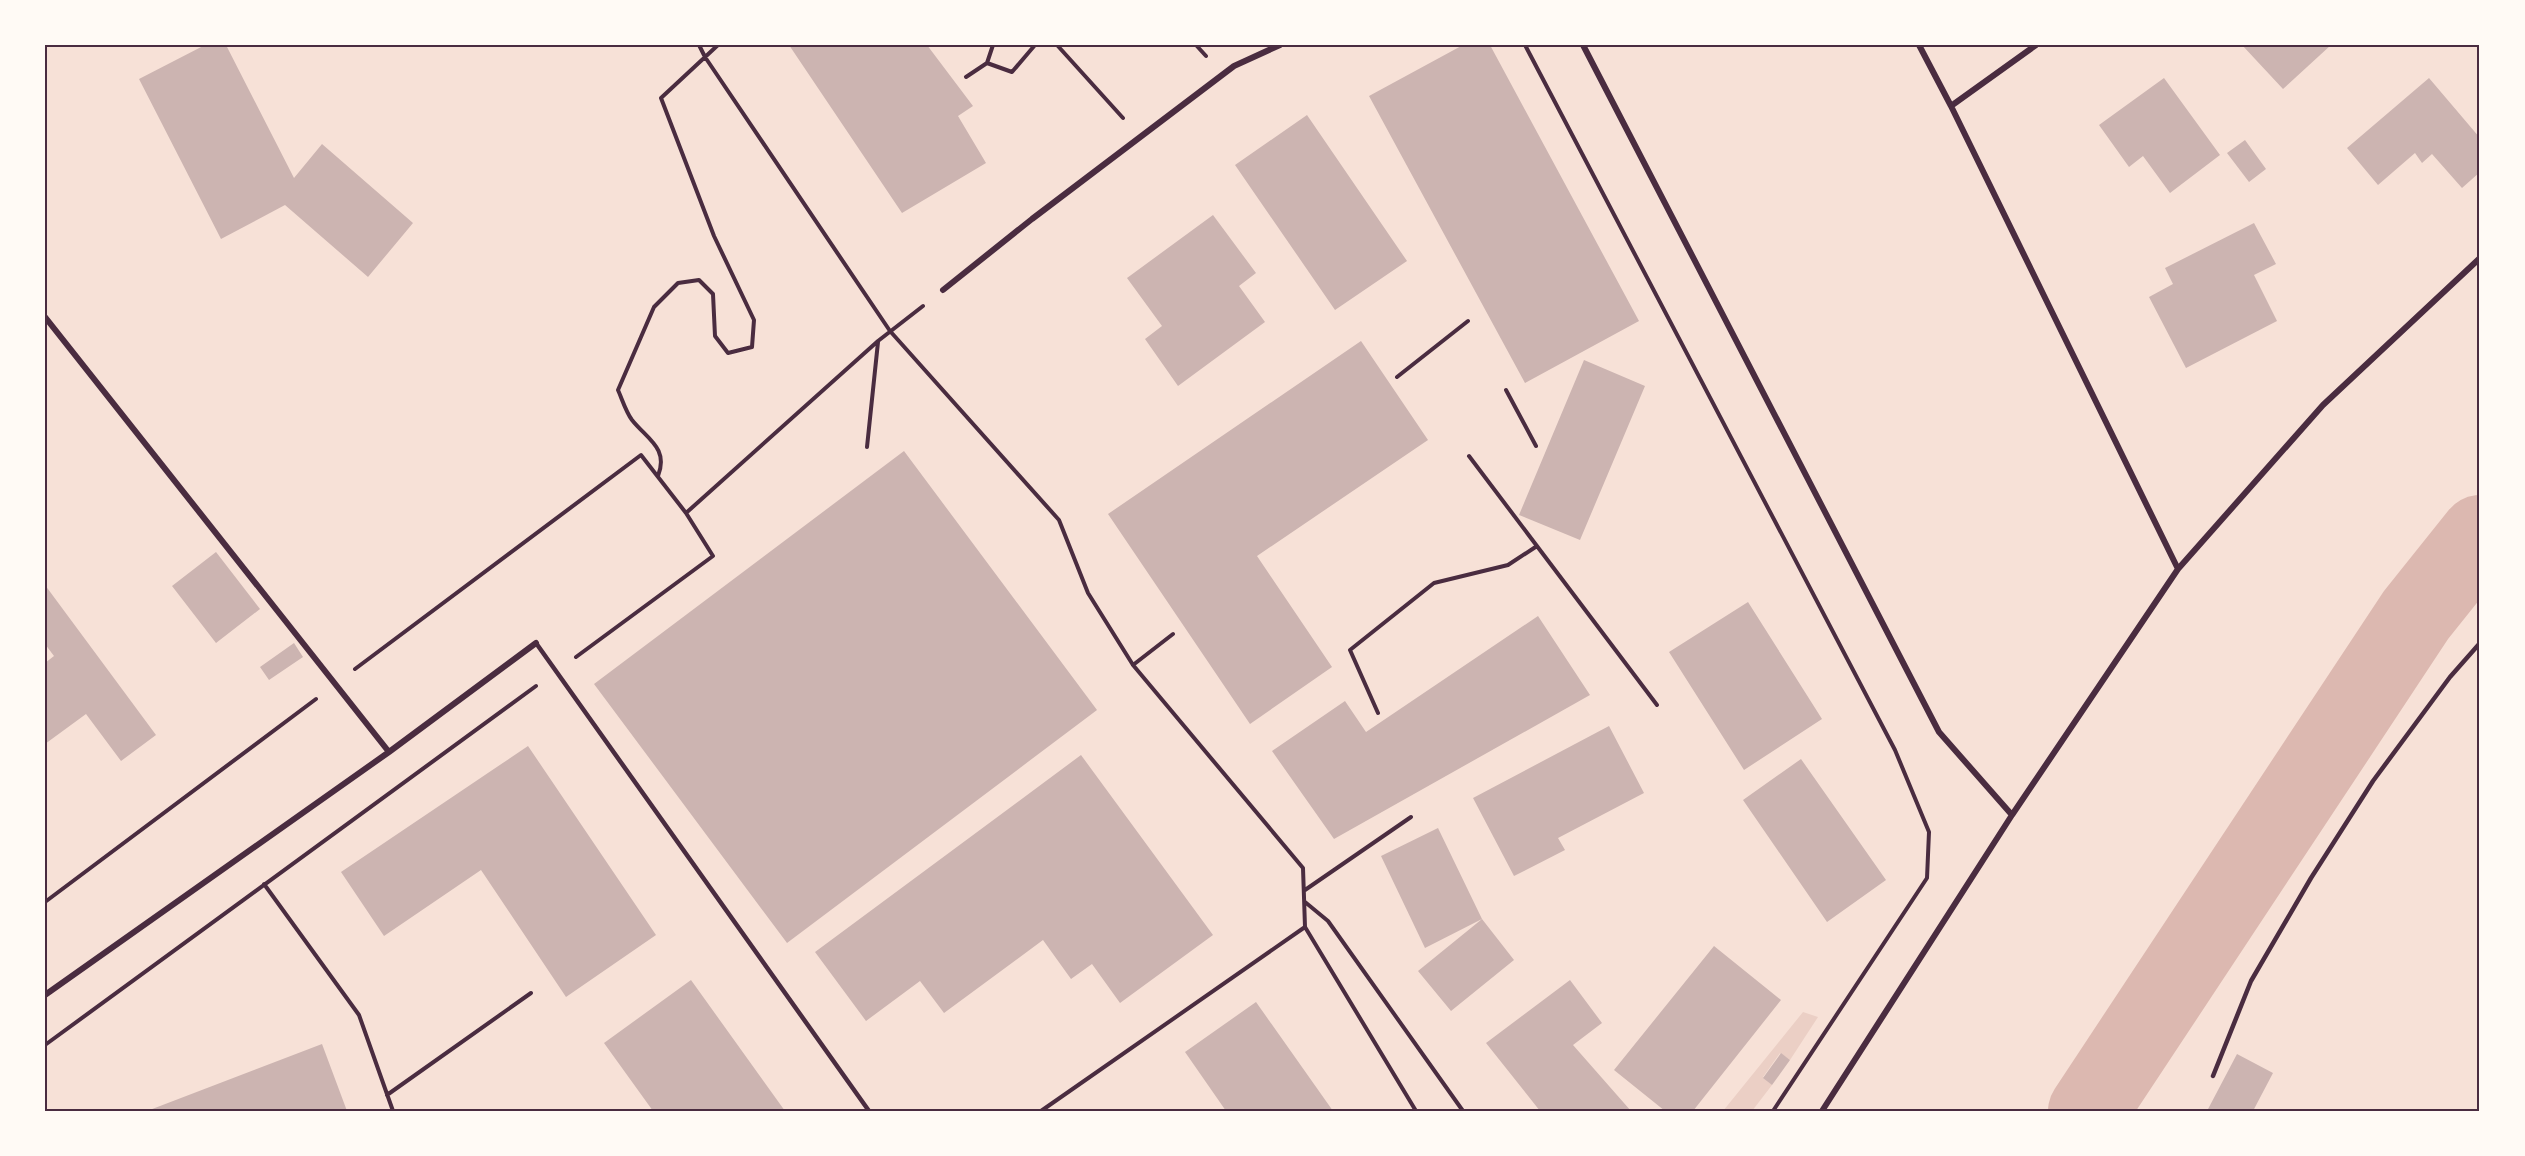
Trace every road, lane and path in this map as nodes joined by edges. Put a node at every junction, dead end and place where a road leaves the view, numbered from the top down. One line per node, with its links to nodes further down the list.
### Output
1 (699, 45): 11 (path)
2 (718, 45): 11 (path)
3 (993, 45): 12 (path)
4 (1035, 45): 12 (path)
5 (1057, 45): 15 (path)
6 (1280, 45): 15 (street)
7 (1525, 45): 57 (path)
8 (1583, 45): 40 (street)
9 (1919, 45): 14 (street)
10 (2036, 45): 14 (street)
11 (705, 57): 20 (path); 27 (path)
12 (987, 63): 13 (path)
13 (966, 78)
14 (1951, 106): 30 (street)
15 (1140, 137): 17 (street)
16 (2480, 258): 30 (street)
17 (943, 290): 20 (path)
18 (45, 317): 36 (street)
19 (1468, 321): 22 (path)
20 (890, 332): 21 (path); 34 (path)
21 (878, 341): 25 (path); 28 (path)
22 (1397, 376)
23 (1506, 390): 24 (path)
24 (1536, 446)
25 (867, 447)
26 (1469, 456): 29 (path)
27 (658, 477): 28 (path); 36 (path)
28 (686, 513): 35 (path)
29 (1537, 546): 37 (path); 38 (path)
30 (2178, 570): 40 (street)
31 (1173, 634): 34 (path)
32 (536, 643): 35 (lane); 39 (street)
33 (2480, 644): 50 (lane)
34 (1133, 665): 43 (path)
35 (556, 671): 42 (path); 53 (lane)
36 (335, 684): 39 (street); 44 (path)
37 (1657, 705)
38 (1378, 713)
39 (389, 752): 48 (street)
40 (2012, 815): 58 (street)
41 (1411, 817): 43 (path)
42 (264, 884): 49 (path); 51 (path)
43 (1304, 890): 45 (path)
44 (45, 902)
45 (1304, 902): 46 (path); 56 (path)
46 (1305, 927): 54 (path); 55 (path)
47 (531, 993): 51 (path)
48 (45, 994)
49 (45, 1045)
50 (2213, 1076)
51 (387, 1095): 52 (path)
52 (393, 1111)
53 (869, 1111)
54 (1041, 1111)
55 (1416, 1111)
56 (1463, 1111)
57 (1773, 1111)
58 (1822, 1111)

